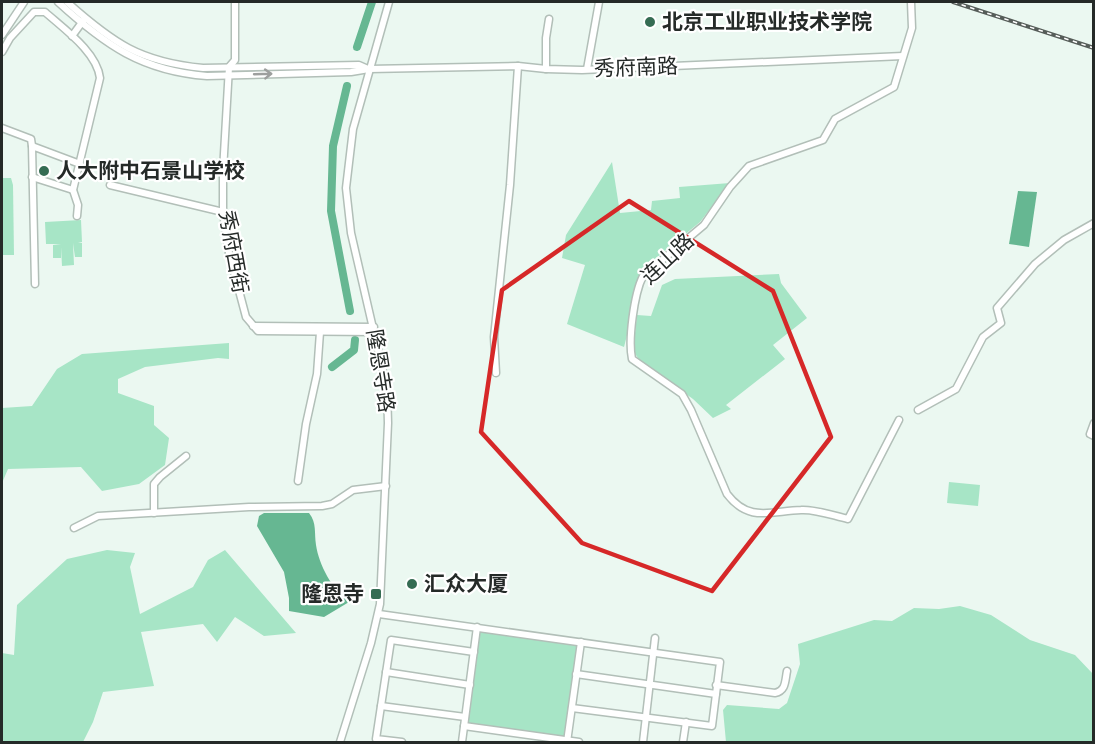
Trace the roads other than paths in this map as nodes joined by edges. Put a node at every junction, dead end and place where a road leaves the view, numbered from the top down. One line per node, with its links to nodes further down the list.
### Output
1 (24, 2): 10 (street)
2 (58, 2): 9 (street, 秀府南路)
3 (67, 2): 9 (street, 秀府南路)
4 (235, 2): 15 (street, 秀府西街)
5 (388, 2): 16 (street, 隆恩寺路)
6 (599, 2): 18 (street)
7 (910, 2): 13 (street, 连山路)
8 (549, 19): 17 (street)
9 (83, 21): 11 (street); 15 (street, 秀府南路); 19 (street, 秀府南路)
10 (2, 35)
11 (72, 36): 12 (street); 22 (street)
12 (2, 52)
13 (903, 56): 18 (street, 秀府南路); 35 (street, 连山路)
14 (518, 66): 16 (street, 秀府南路); 17 (street, 秀府南路); 33 (street)
15 (229, 67): 16 (street, 秀府南路); 19 (street, 秀府西街)
16 (369, 69): 19 (street, 秀府南路, one-way to 16); 31 (street, 隆恩寺路)
17 (546, 69): 18 (street, 秀府南路)
18 (587, 69)
19 (229, 75): 26 (street, 秀府西街)
20 (2, 128): 21 (street)
21 (32, 146): 22 (street); 23 (street)
22 (80, 164): 25 (street)
23 (32, 177): 25 (street); 29 (street)
24 (110, 185): 26 (street)
25 (73, 190): 27 (street)
26 (223, 212): 30 (street, 秀府西街)
27 (77, 216)
28 (1094, 223): 34 (street)
29 (35, 284)
30 (252, 326): 31 (street); 32 (street)
31 (375, 329): 32 (street); 40 (street, 隆恩寺路)
32 (320, 332): 39 (street)
33 (496, 373)
34 (918, 410)
35 (899, 420)
36 (1094, 423): 37 (street)
37 (1094, 436)
38 (186, 456): 41 (street)
39 (298, 482)
40 (386, 486): 41 (street); 43 (street, 隆恩寺路)
41 (154, 513): 42 (street)
42 (74, 528)
43 (379, 614): 44 (street); 62 (street, 隆恩寺路)
44 (477, 627): 46 (street); 47 (street)
45 (655, 638): 48 (street)
46 (581, 642): 48 (street); 51 (street)
47 (474, 652): 50 (street); 52 (street)
48 (654, 653): 53 (street); 54 (street)
49 (787, 671): 54 (street)
50 (386, 672): 52 (street); 56 (street)
51 (576, 674): 53 (street); 57 (street)
52 (470, 685): 58 (street)
53 (650, 685): 55 (street); 59 (street)
54 (717, 685): 55 (street)
55 (716, 694): 60 (street)
56 (381, 706): 58 (street); 63 (street)
57 (572, 708): 59 (street); 65 (street)
58 (465, 717): 61 (street)
59 (645, 717): 60 (street); 67 (street)
60 (686, 722): 68 (street)
61 (464, 726): 64 (street); 65 (street)
62 (340, 742)
63 (402, 742)
64 (462, 742)
65 (567, 742): 66 (street)
66 (579, 742)
67 (642, 742)
68 (683, 742)

